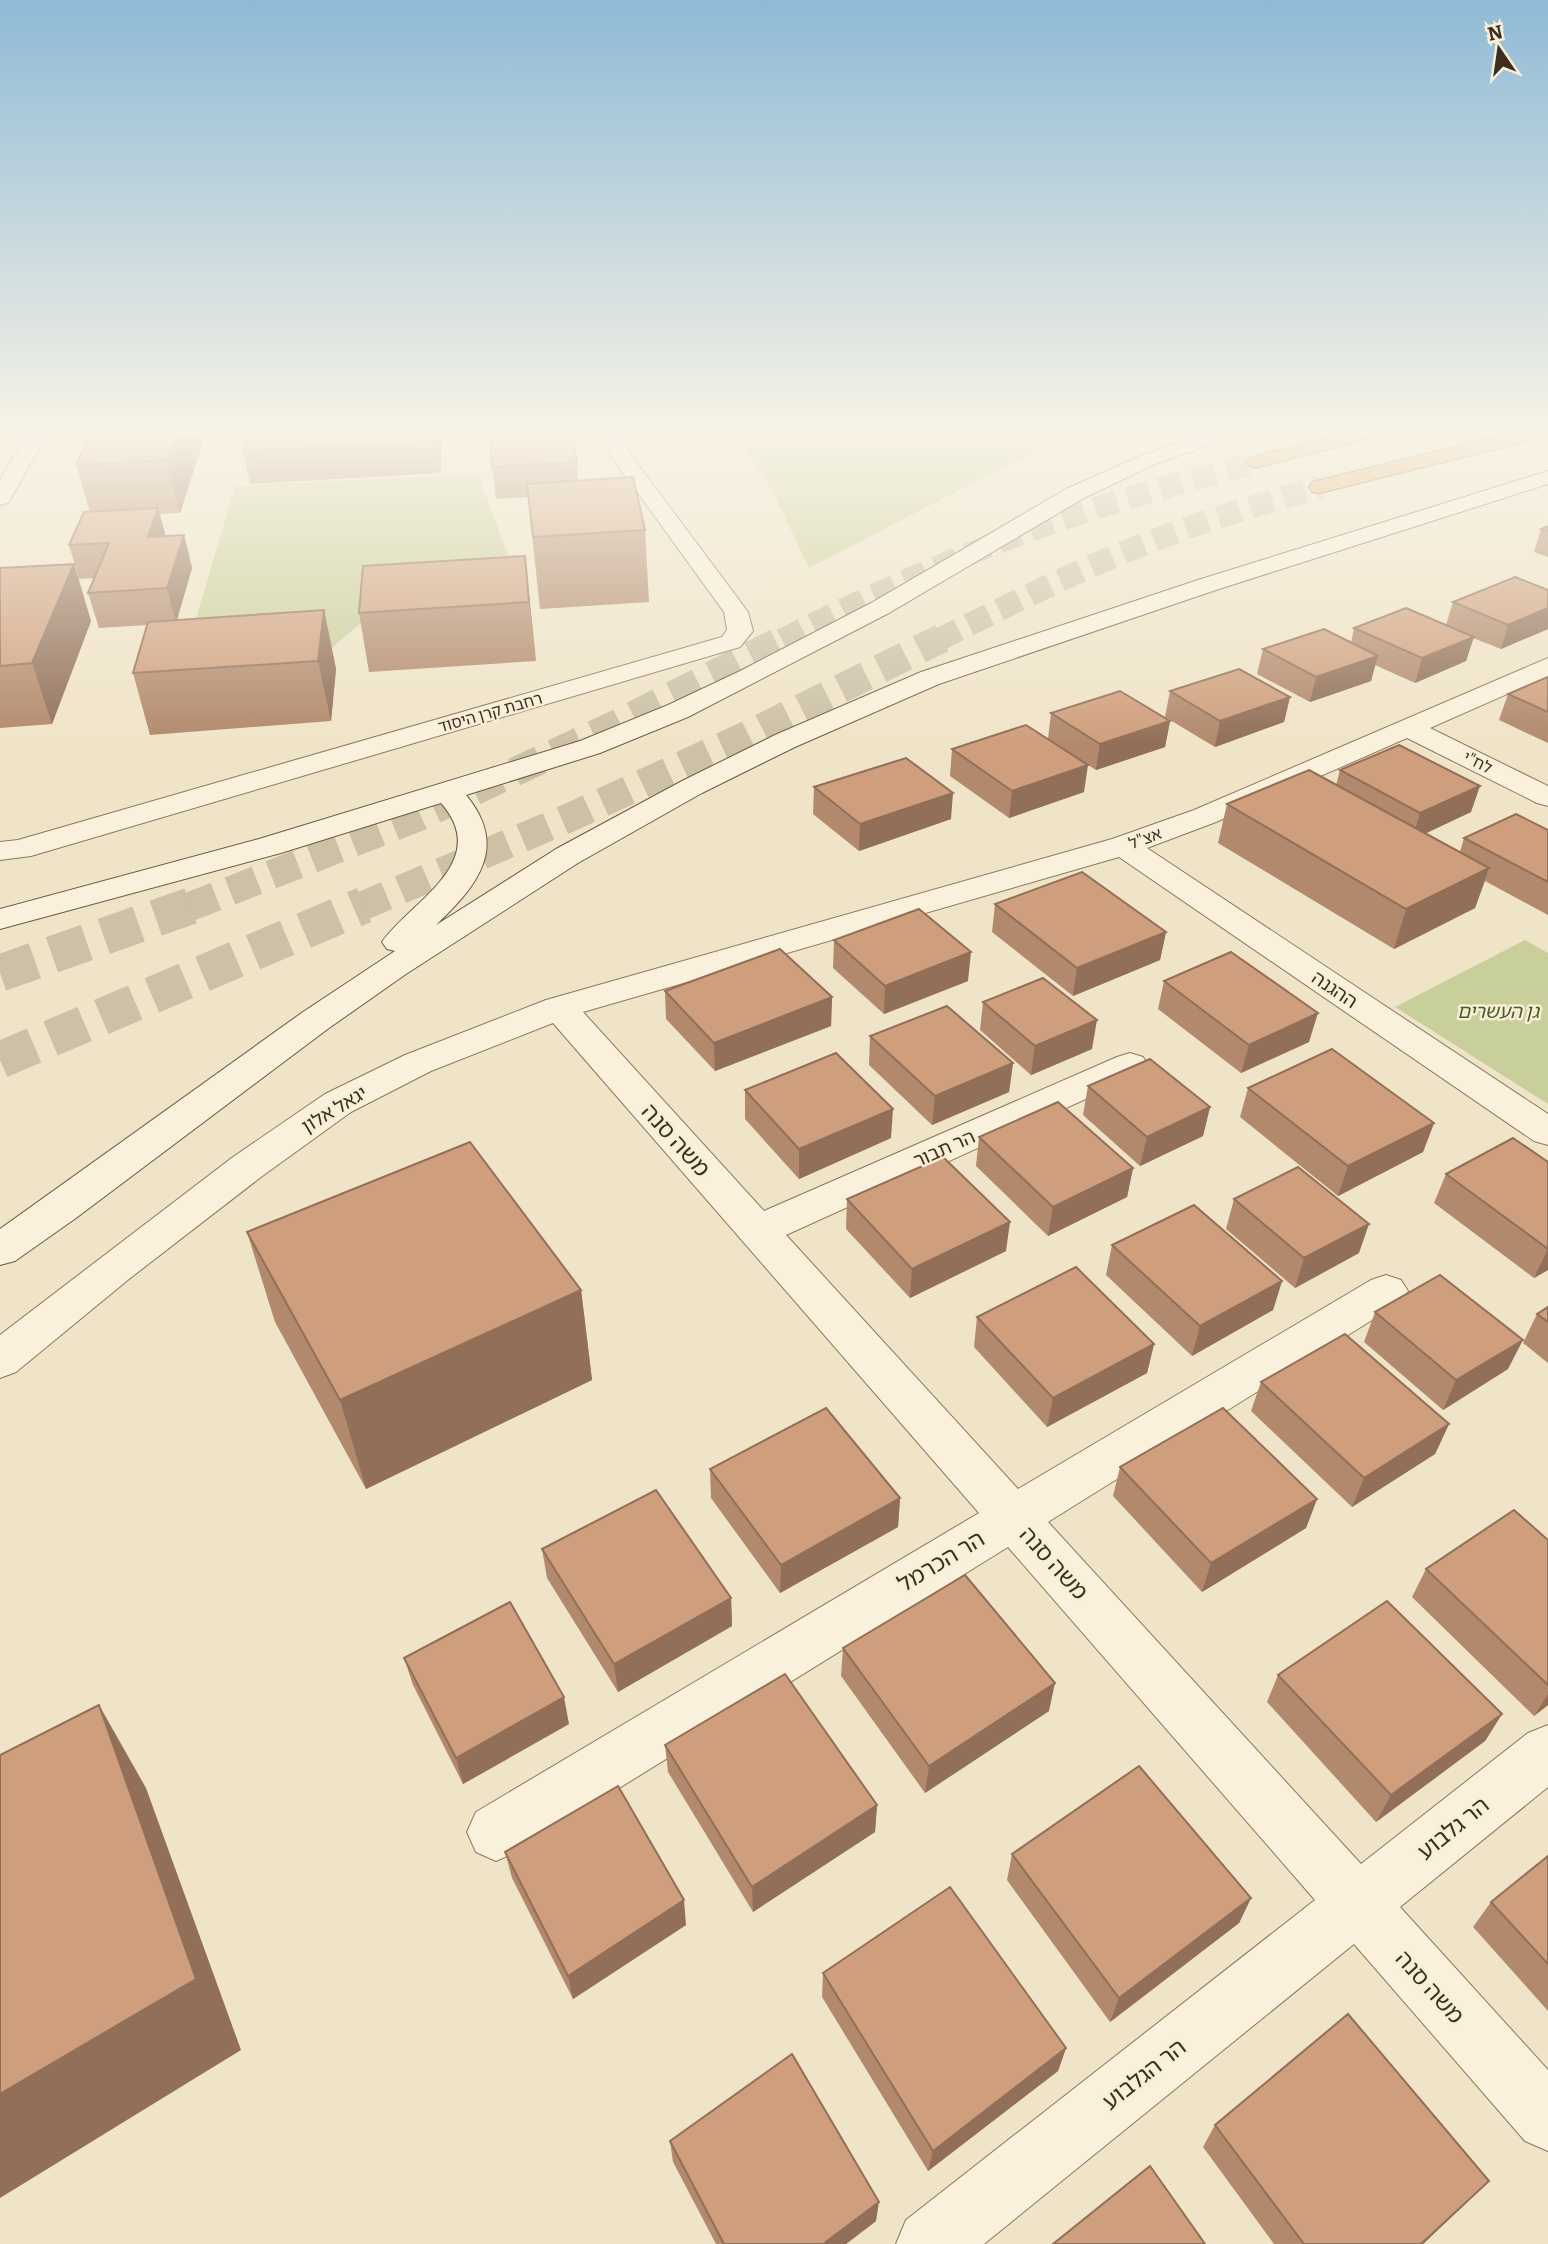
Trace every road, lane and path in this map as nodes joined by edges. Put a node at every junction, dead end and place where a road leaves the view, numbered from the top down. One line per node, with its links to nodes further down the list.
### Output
1 (680, 536): 9 (street, רחבת קרן היסוד)
2 (1003, 536): 6 (street)
3 (1367, 536): 13 (street)
4 (1548, 666): 5 (street, אצ"ל)
5 (1409, 728): 7 (street, לח"י); 8 (street, אצ"ל)
6 (448, 793): 10 (street); 13 (street)
7 (1548, 797)
8 (1123, 846): 11 (street, אצ"ל); 15 (street, ההגנה)
9 (0, 851)
10 (0, 919)
11 (723, 960): 12 (street, יגאל אלון)
12 (559, 1008): 16 (street, משה סנה); 19 (street, יגאל אלון)
13 (316, 1020): 17 (street)
14 (1130, 1065): 16 (street, הר תבור)
15 (1548, 1132)
16 (757, 1231): 20 (street, משה סנה)
17 (0, 1250)
18 (1386, 1291): 20 (street, הר הכרמל)
19 (0, 1360)
20 (1013, 1517): 22 (street, הר הכרמל); 23 (street, משה סנה)
21 (1548, 1752): 23 (street, הר גלבוע)
22 (496, 1832)
23 (1357, 1904): 24 (street, משה סנה); 25 (street, הר הגלבוע)
24 (1548, 2118)
25 (930, 2244)

